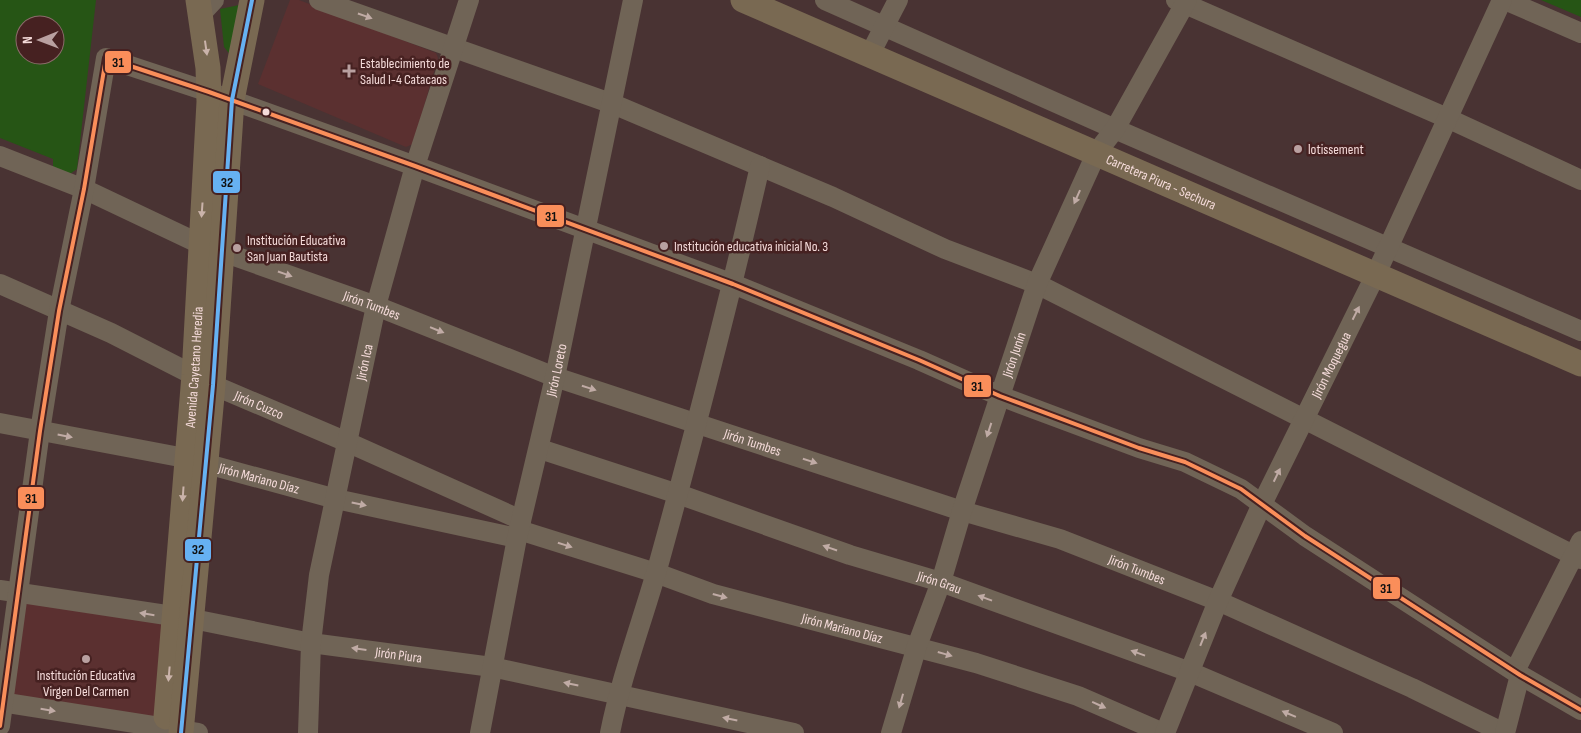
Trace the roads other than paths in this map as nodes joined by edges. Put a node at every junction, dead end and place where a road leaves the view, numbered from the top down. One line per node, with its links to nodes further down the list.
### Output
1 (252, 0): 16 (main road, Avenida Cayetano Heredia)
2 (319, 0): 13 (street, one-way to 13)
3 (469, 0): 13 (street, Jirón Ica)
4 (743, 0): 14 (main road, Carretera Piura - Sechura)
5 (825, 0): 11 (street)
6 (898, 0): 11 (street)
7 (1503, 0): 12 (street); 18 (street, Jirón Moquegua)
8 (1183, 1): 18 (street); 19 (street, Jirón Junín)
9 (635, 2): 17 (street, Jirón Loreto)
10 (204, 5): 15 (main road, Avenida Cayetano Heredia, one-way to 15)
11 (884, 26): 14 (street); 19 (street)
12 (1581, 33)
13 (454, 46): 17 (street); 22 (street, Jirón Ica)
14 (870, 54): 20 (main road, Carretera Piura - Sechura)
15 (209, 92): 16 (street); 25 (street); 28 (main road, Avenida Cayetano Heredia, one-way to 28)
16 (232, 100): 22 (street); 28 (main road, Avenida Cayetano Heredia)
17 (613, 104): 23 (street); 26 (street, Jirón Loreto)
18 (1447, 118): 24 (street); 27 (street, Jirón Moquegua)
19 (1115, 129): 20 (street, Jirón Junín); 27 (street)
20 (1097, 152): 29 (main road, Carretera Piura - Sechura); 32 (street, Jirón Junín, one-way to 32)
21 (0, 156): 25 (street, Jirón Tumbes)
22 (415, 166): 26 (street); 33 (street, Jirón Ica)
23 (760, 166): 31 (street); 32 (street)
24 (1581, 180)
25 (84, 189): 28 (street, Jirón Tumbes); 34 (street)
26 (586, 230): 31 (street); 37 (street, Jirón Loreto)
27 (1389, 247): 29 (street, Jirón Moquegua); 35 (street)
28 (211, 248): 33 (street, Jirón Tumbes, one-way to 33); 38 (main road, Avenida Cayetano Heredia)
29 (1376, 274): 36 (main road, Carretera Piura - Sechura); 40 (street, Jirón Moquegua, one-way to 29)
30 (0, 284): 34 (street, Jirón Cuzco)
31 (733, 284): 39 (street); 42 (street)
32 (1037, 284): 39 (street, Jirón Junín); 40 (street)
33 (376, 306): 37 (street, Jirón Tumbes, one-way to 37); 44 (street, Jirón Ica)
34 (58, 311): 38 (street, Jirón Cuzco); 43 (street)
35 (1581, 331)
36 (1581, 364)
37 (556, 377): 42 (street, Jirón Tumbes, one-way to 42); 45 (street, Jirón Loreto)
38 (203, 380): 44 (street, Jirón Cuzco); 46 (main road, Avenida Cayetano Heredia)
39 (1000, 396): 49 (street); 50 (street, Jirón Junín, one-way to 50)
40 (1304, 418): 49 (street, Jirón Moquegua, one-way to 40); 52 (street)
41 (0, 423): 43 (street, Jirón Mariano Díaz)
42 (696, 423): 47 (street); 50 (street, Jirón Tumbes, one-way to 50)
43 (40, 431): 46 (street, Jirón Mariano Díaz, one-way to 46); 55 (street)
44 (348, 442): 48 (street, Jirón Ica); 51 (street, Jirón Cuzco)
45 (540, 449): 47 (street, Jirón Grau); 51 (street, Jirón Loreto)
46 (195, 461): 48 (street, Jirón Mariano Díaz); 57 (main road, Avenida Cayetano Heredia)
47 (678, 494): 53 (street); 54 (street, Jirón Grau, one-way to 47)
48 (336, 499): 51 (street, Jirón Mariano Díaz, one-way to 51); 58 (street, Jirón Ica)
49 (1262, 504): 56 (street, Jirón Moquegua); 62 (street)
50 (962, 511): 54 (street, Jirón Junín); 56 (street, Jirón Tumbes)
51 (519, 530): 53 (street, Jirón Mariano Díaz, one-way to 53); 60 (street, Jirón Loreto)
52 (1578, 552): 62 (street)
53 (656, 573): 59 (street, Jirón Mariano Díaz, one-way to 59); 63 (street)
54 (941, 582): 59 (street, Jirón Junín); 61 (street, Jirón Grau, one-way to 54)
55 (9, 592): 57 (street, Jirón Piura, one-way to 55); 64 (street)
56 (1218, 601): 61 (street, Jirón Moquegua, one-way to 56); 75 (street, Jirón Tumbes)
57 (184, 618): 58 (street, Jirón Piura); 67 (main road, Avenida Cayetano Heredia)
58 (311, 643): 60 (street, Jirón Piura, one-way to 58); 68 (street, Jirón Ica)
59 (917, 646): 72 (street, Jirón Junín, one-way to 72); 73 (street, Jirón Mariano Díaz, one-way to 73)
60 (492, 667): 63 (street, Jirón Piura, one-way to 60); 69 (street, Jirón Loreto)
61 (1190, 672): 73 (street, Jirón Moquegua); 74 (street, Jirón Grau, one-way to 61)
62 (1517, 673): 65 (street); 75 (street)
63 (618, 694): 70 (street); 71 (street, Jirón Piura, one-way to 63)
64 (1, 702): 66 (street); 67 (street, one-way to 67)
65 (1581, 710)
66 (0, 726)
67 (178, 731)
68 (308, 733)
69 (480, 733)
70 (610, 733)
71 (794, 733)
72 (891, 733)
73 (1164, 733)
74 (1333, 733)
75 (1505, 733)

